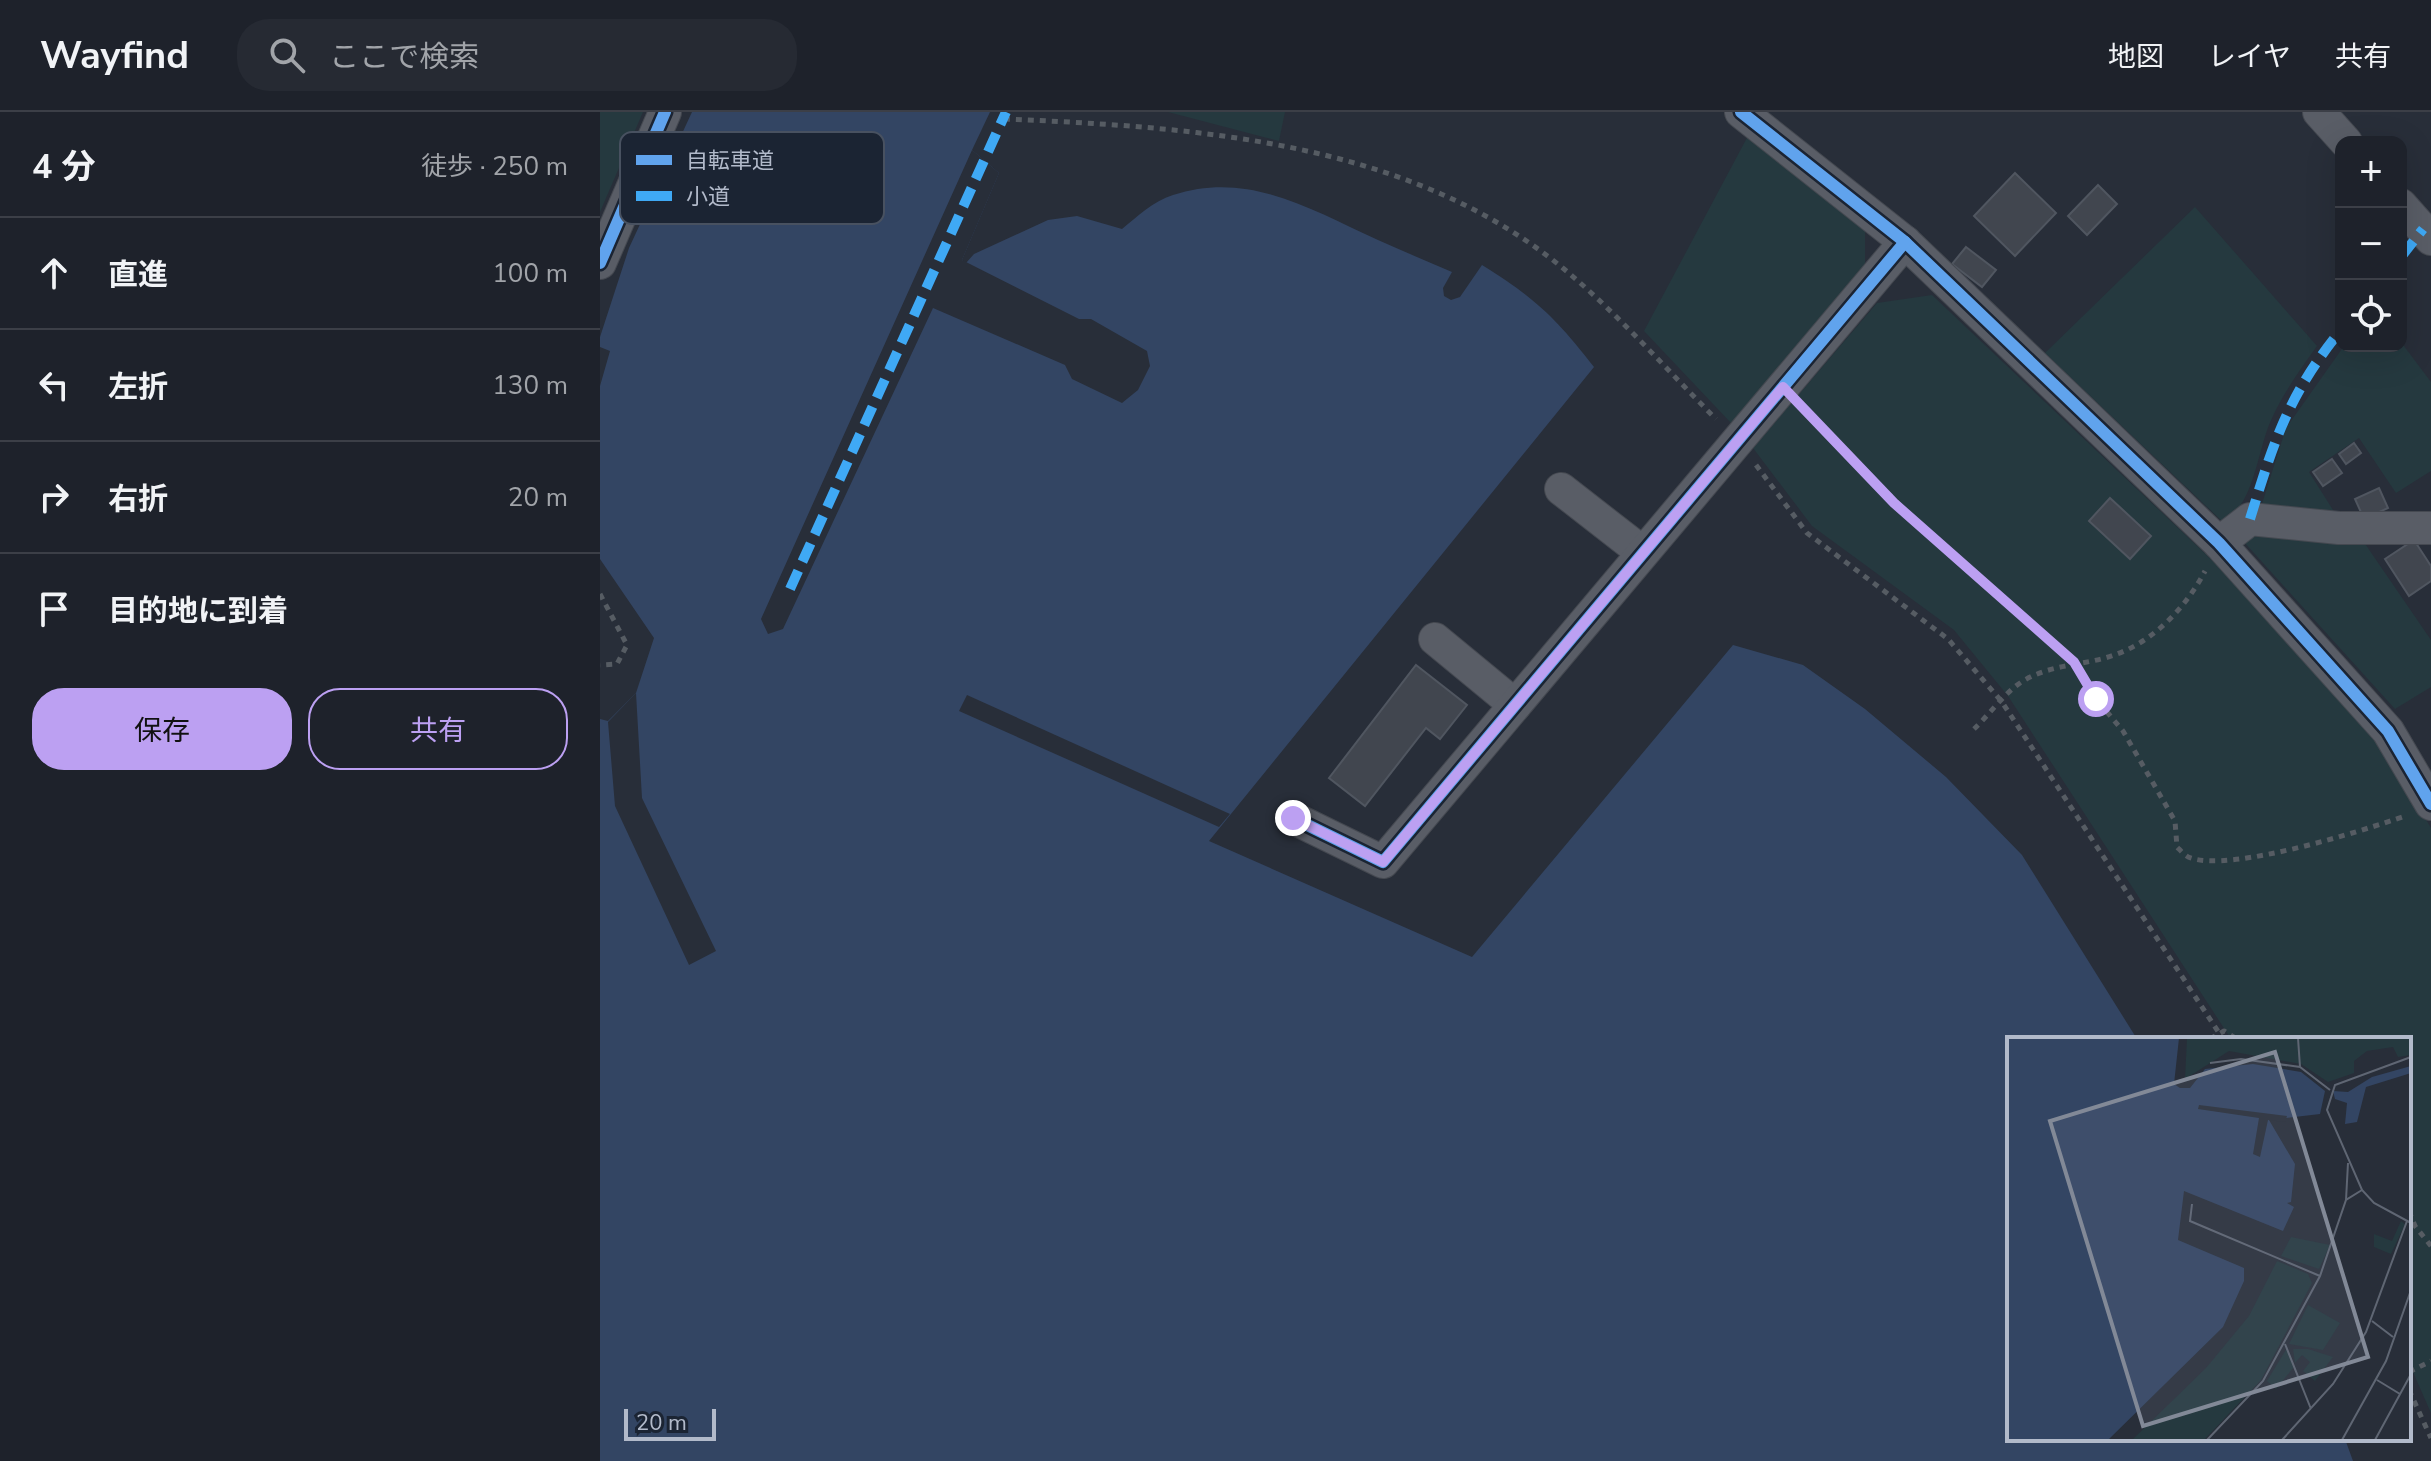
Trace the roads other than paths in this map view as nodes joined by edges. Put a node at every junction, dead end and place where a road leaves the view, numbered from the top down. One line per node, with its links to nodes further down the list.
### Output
1 (665, 112): 4 (street)
2 (1741, 112): 9 (street)
3 (2319, 112): 5 (street)
4 (656, 132)
5 (2341, 136)
6 (2404, 208): 8 (street)
7 (620, 217): 10 (street)
8 (2431, 239)
9 (1905, 242): 13 (street); 14 (street)
10 (600, 263)
11 (1561, 489): 14 (street)
12 (2431, 528): 13 (street)
13 (2219, 543): 17 (street)
14 (1642, 552): 16 (street)
15 (1435, 639): 16 (street)
16 (1515, 705): 18 (street)
17 (2424, 808)
18 (1293, 818)

